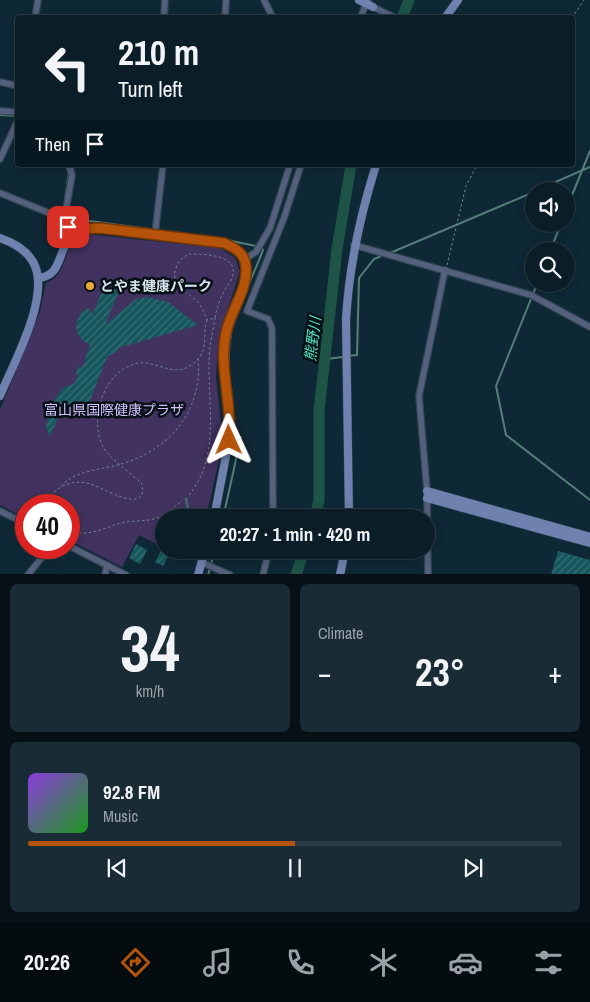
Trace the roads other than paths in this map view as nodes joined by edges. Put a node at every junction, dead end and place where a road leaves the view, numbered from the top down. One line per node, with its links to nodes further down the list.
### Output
1 (38, 0): 7 (street)
2 (165, 0): 8 (street)
3 (226, 0): 9 (street)
4 (264, 0): 10 (street)
5 (458, 0): 13 (street)
6 (366, 2): 11 (street); 12 (street)
7 (36, 15)
8 (164, 15)
9 (225, 15)
10 (272, 15)
11 (361, 15)
12 (390, 15)
13 (447, 15)
14 (0, 82): 15 (street)
15 (15, 85)
16 (0, 111): 17 (street)
17 (15, 112)
18 (15, 126): 19 (street)
19 (0, 159)
20 (70, 167): 26 (street)
21 (163, 167): 28 (street)
22 (289, 167): 31 (street)
23 (300, 167): 40 (street)
24 (375, 167): 30 (street)
25 (0, 192): 26 (street)
26 (66, 215): 27 (street)
27 (72, 234): 28 (street); 33 (street)
28 (155, 234): 31 (street)
29 (0, 238): 33 (street)
30 (354, 245): 32 (street); 41 (street)
31 (245, 258): 39 (street)
32 (445, 270): 34 (street); 36 (street)
33 (38, 278): 35 (street)
34 (590, 328)
35 (0, 396)
36 (427, 495): 44 (street); 45 (street); 60 (street)
37 (186, 499): 38 (lane)
38 (188, 509)
39 (216, 509)
40 (273, 509)
41 (349, 509)
42 (0, 511): 43 (street)
43 (15, 518)
44 (590, 537)
45 (590, 543)
46 (80, 552): 52 (street)
47 (40, 559): 53 (street)
48 (202, 559): 51 (street)
49 (267, 559): 58 (street)
50 (343, 559): 59 (street)
51 (201, 562): 56 (street); 57 (street)
52 (107, 565): 54 (street); 55 (street)
53 (28, 574)
54 (105, 574)
55 (126, 574)
56 (198, 574)
57 (230, 574)
58 (263, 574)
59 (340, 574)
60 (429, 574)

